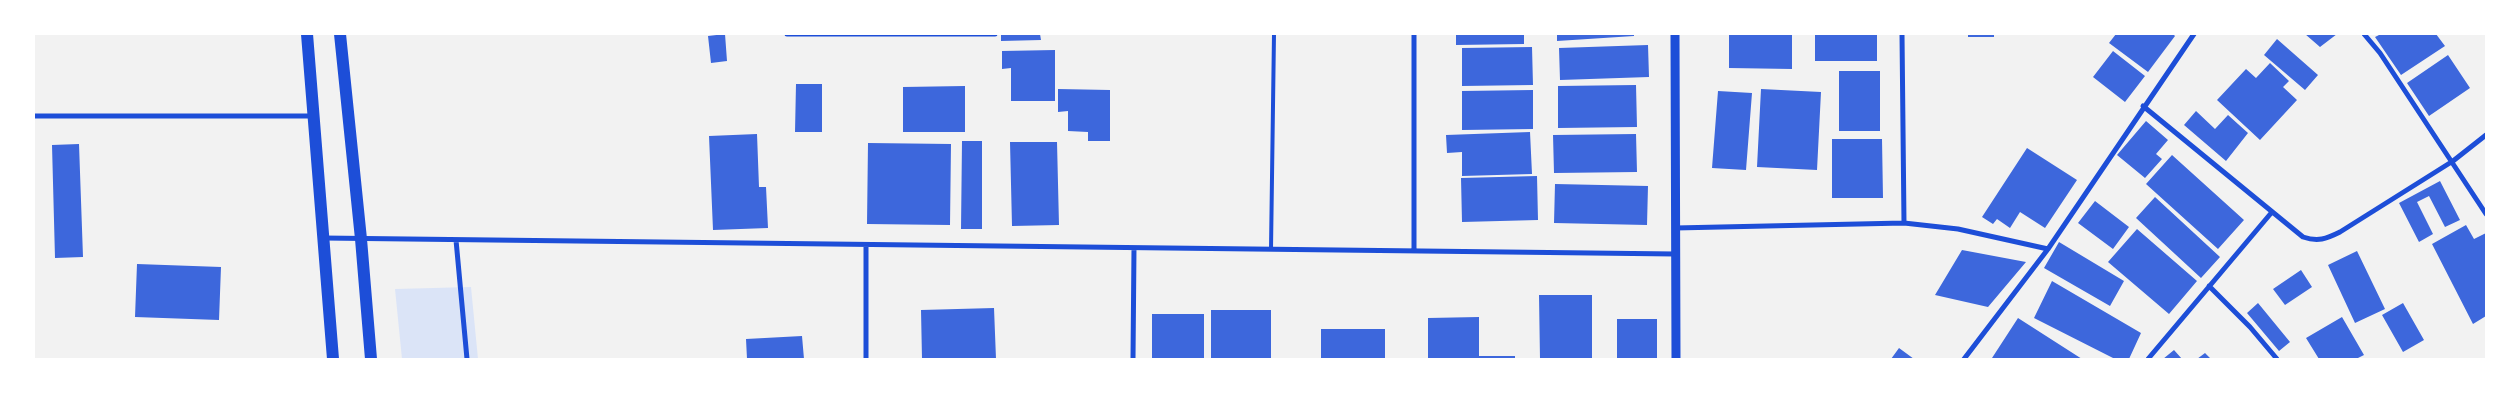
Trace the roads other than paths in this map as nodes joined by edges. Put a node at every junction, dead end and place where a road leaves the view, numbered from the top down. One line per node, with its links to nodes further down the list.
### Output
1 (307, 34): 13 (main road)
2 (340, 34): 21 (main road)
3 (787, 34): 4 (street)
4 (995, 34)
5 (1274, 34): 25 (lane)
6 (1414, 34): 27 (street)
7 (1675, 34): 19 (street)
8 (1902, 34): 18 (street)
9 (2194, 34): 11 (street)
10 (2364, 34): 15 (street)
11 (2143, 106): 16 (street); 26 (street)
12 (34, 116): 13 (street)
13 (315, 116): 20 (main road)
14 (2486, 135): 15 (street)
15 (2453, 161): 16 (street); 17 (street)
16 (2272, 212): 29 (street)
17 (2486, 214)
18 (1904, 223): 19 (street); 26 (street)
19 (1675, 228): 28 (street)
20 (323, 238): 21 (street); 30 (main road)
21 (362, 239): 22 (street); 31 (main road)
22 (456, 240): 23 (street); 32 (street)
23 (866, 245): 24 (street); 33 (street)
24 (1134, 248): 25 (street); 34 (street)
25 (1272, 249): 27 (street)
26 (2048, 249): 36 (street)
27 (1414, 251): 28 (street)
28 (1675, 254): 35 (street)
29 (2209, 286): 37 (street); 38 (street)
30 (333, 359)
31 (371, 359)
32 (467, 359)
33 (866, 359)
34 (1132, 359)
35 (1676, 359)
36 (1964, 359)
37 (2148, 359)
38 (2277, 359)

